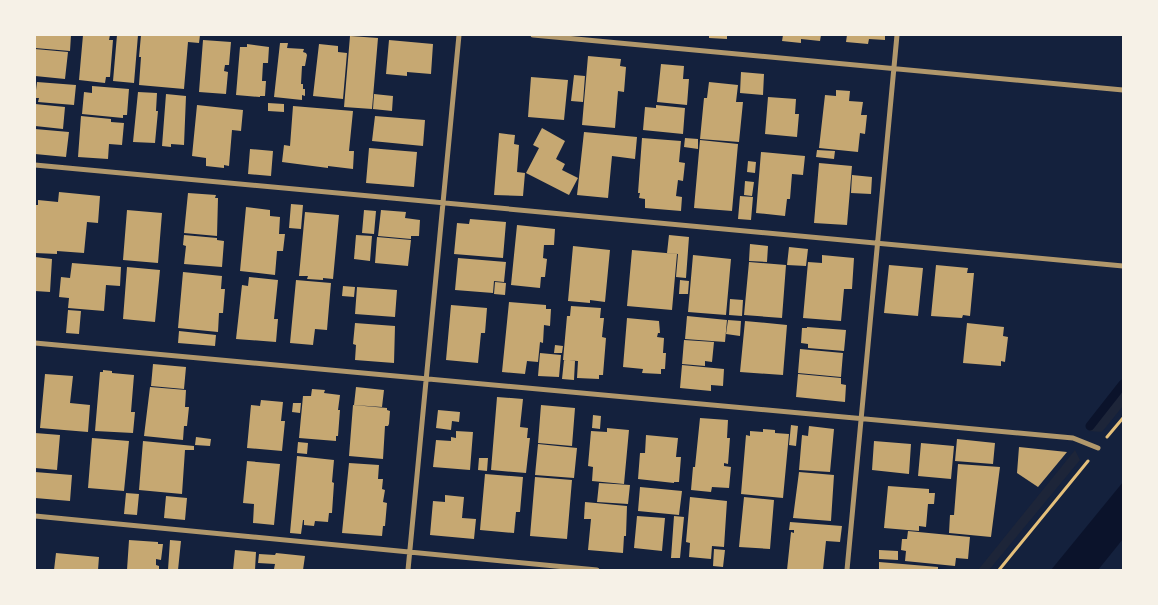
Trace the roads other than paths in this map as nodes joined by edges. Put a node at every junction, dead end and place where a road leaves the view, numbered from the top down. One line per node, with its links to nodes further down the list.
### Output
1 (459, 35): 7 (street)
2 (533, 35): 4 (street)
3 (897, 35): 4 (street)
4 (894, 68): 5 (street); 8 (street)
5 (1123, 90)
6 (35, 165): 7 (street)
7 (443, 203): 8 (street); 11 (street)
8 (878, 243): 9 (street); 12 (street)
9 (1123, 266)
10 (35, 343): 11 (street)
11 (426, 379): 12 (street); 15 (street)
12 (861, 419): 13 (street); 18 (street)
13 (1098, 448)
14 (35, 516): 15 (street)
15 (410, 551): 16 (street); 17 (street)
16 (408, 570)
17 (597, 570)
18 (847, 570)

